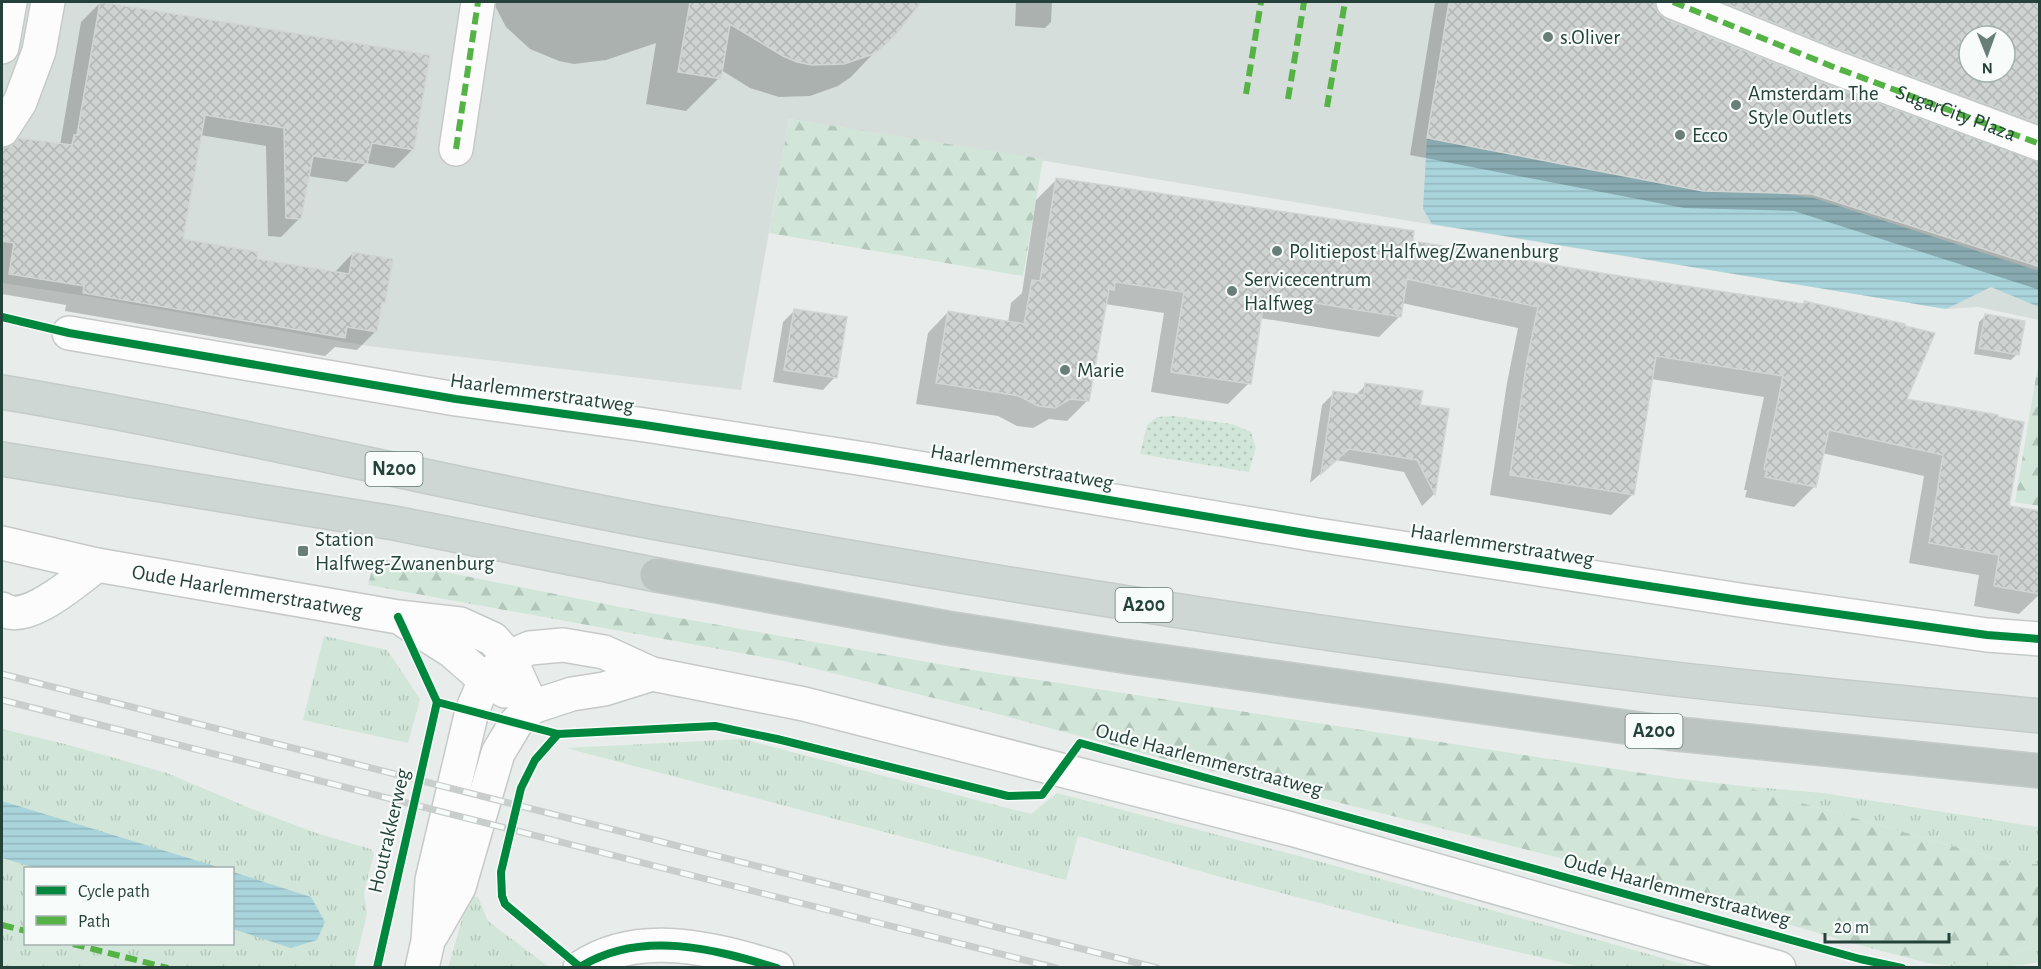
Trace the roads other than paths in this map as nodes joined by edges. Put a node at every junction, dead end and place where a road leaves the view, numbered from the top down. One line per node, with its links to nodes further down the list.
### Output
1 (10, 2): 5 (street)
2 (48, 2): 6 (street)
3 (478, 2): 8 (street)
4 (1672, 2): 7 (street, SugarCity Plaza)
5 (2, 47)
6 (2, 130)
7 (2040, 144)
8 (456, 149)
9 (69, 333): 18 (street, Haarlemmerstraatweg)
10 (2, 392): 13 (main road, N200)
11 (2, 459): 15 (main road, N200)
12 (2, 543): 14 (street, Oude Haarlemmerstraatweg)
13 (804, 548): 23 (main road, A200)
14 (97, 565): 16 (street); 17 (street, Oude Haarlemmerstraatweg)
15 (657, 575): 24 (highway, A200)
16 (2, 609)
17 (399, 617): 19 (street, Oude Haarlemmerstraatweg); 21 (street, Oude Haarlemmerstraatweg)
18 (2040, 639)
19 (509, 657): 20 (street); 21 (street); 22 (street, Oude Haarlemmerstraatweg)
20 (652, 674): 22 (street); 28 (street)
21 (485, 680): 22 (street, Oude Haarlemmerstraatweg); 25 (street)
22 (532, 707): 25 (street)
23 (2040, 716)
24 (2040, 771)
25 (425, 954)
26 (580, 968): 27 (street)
27 (777, 968)
28 (1779, 968)

